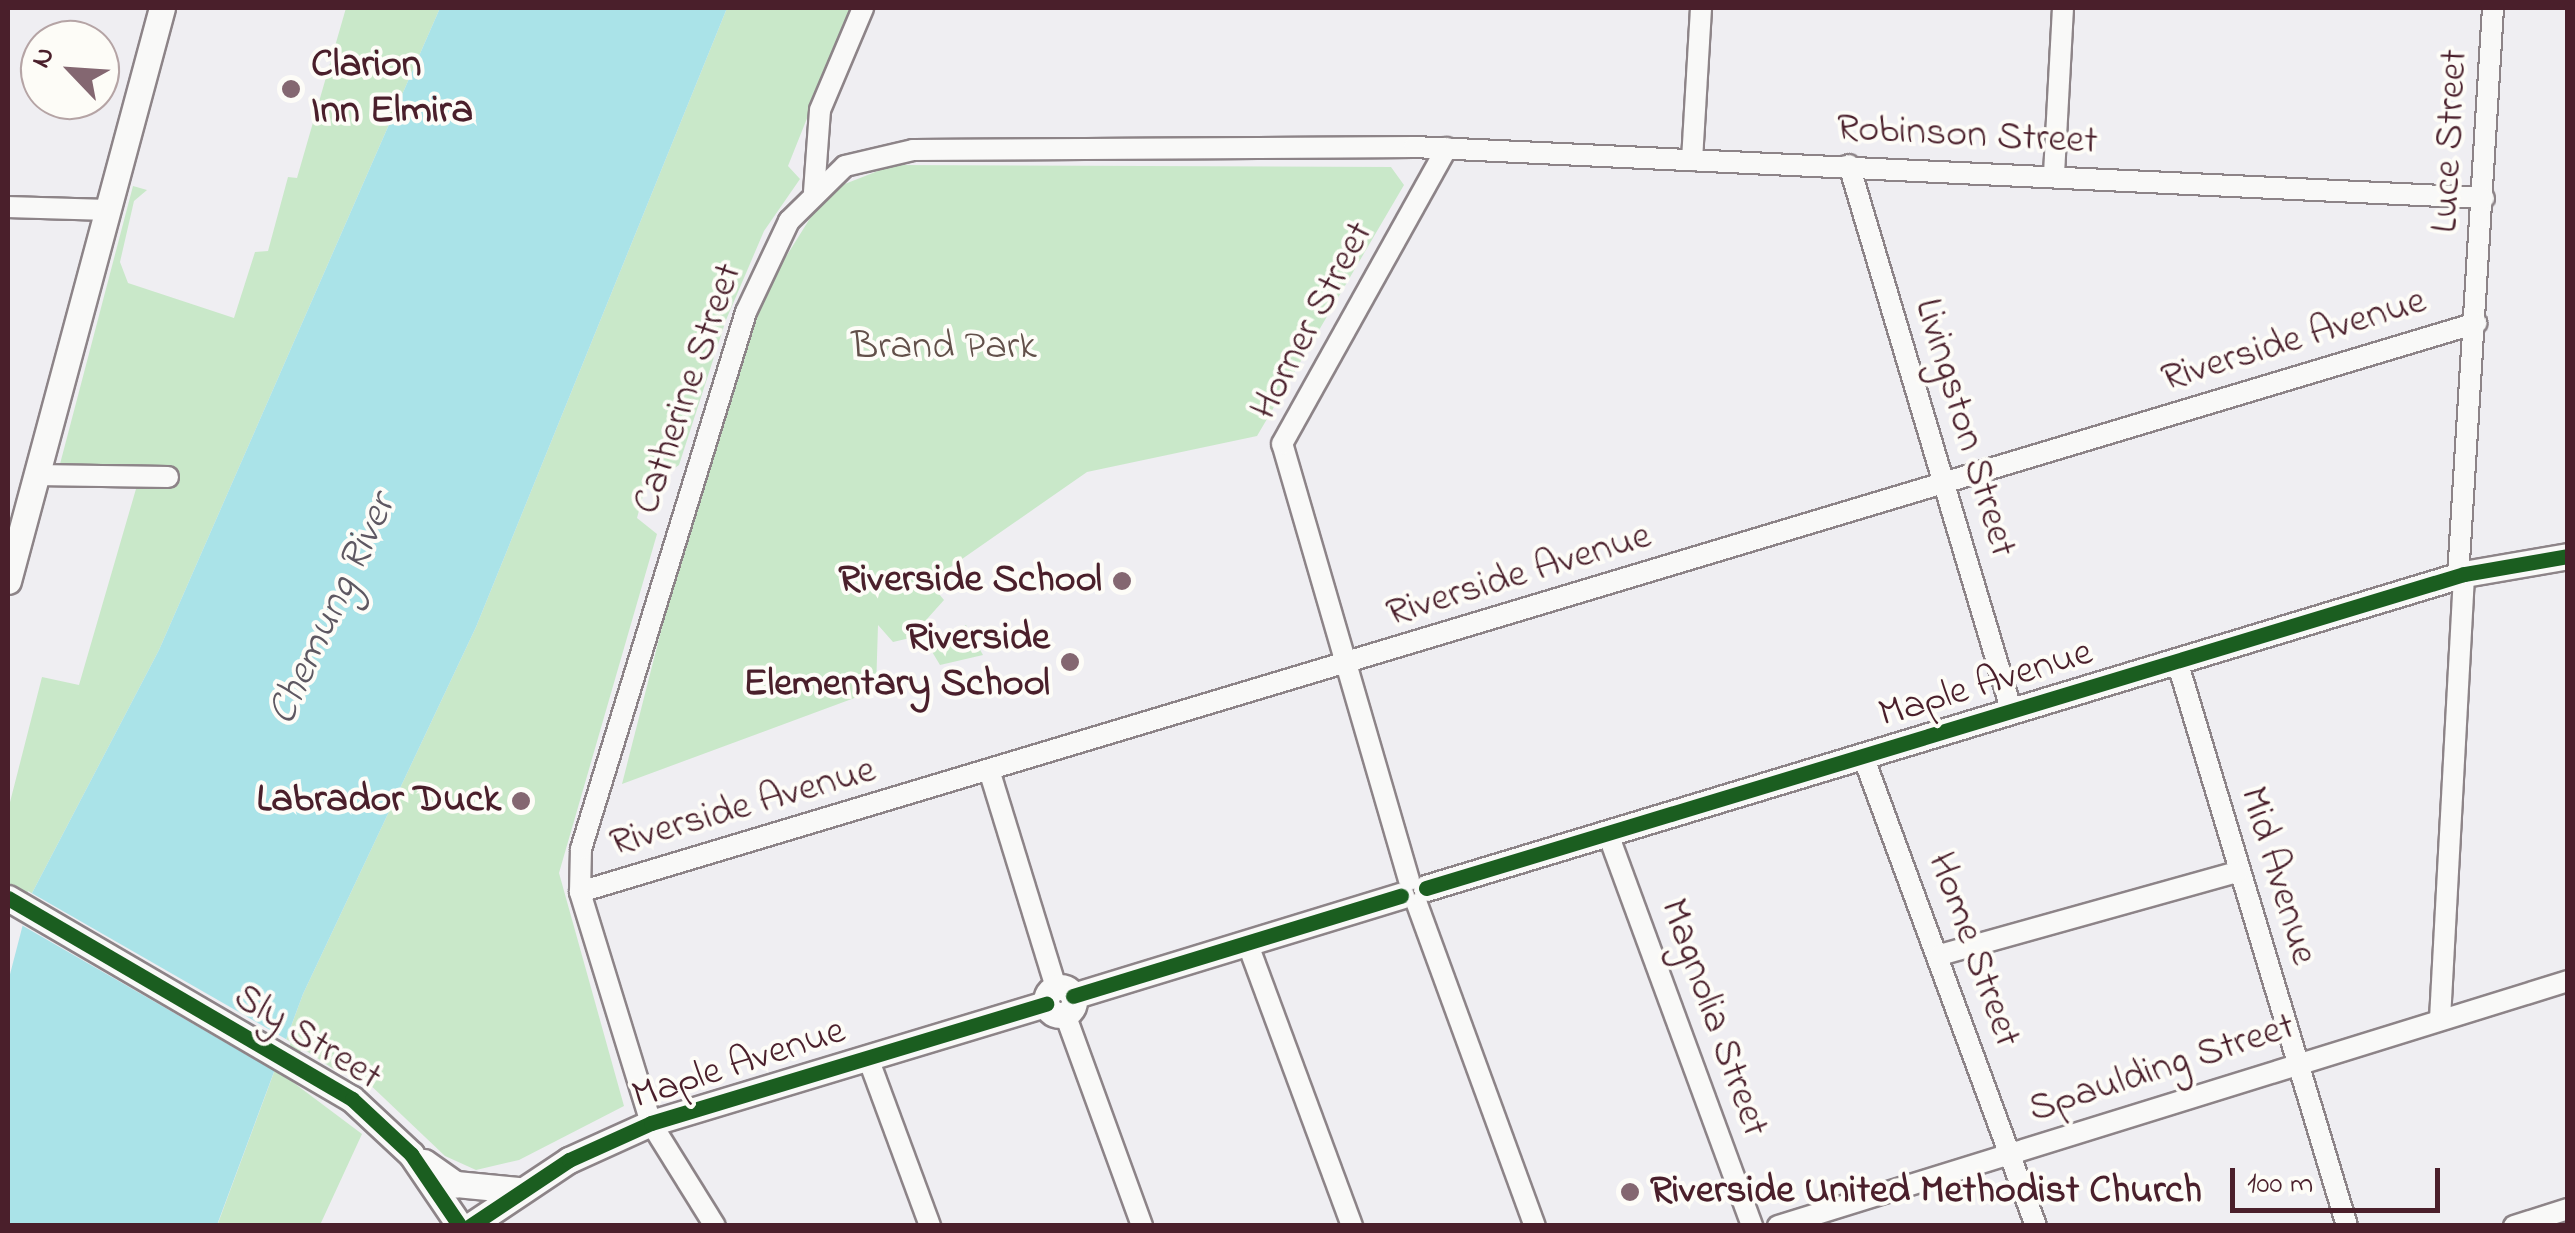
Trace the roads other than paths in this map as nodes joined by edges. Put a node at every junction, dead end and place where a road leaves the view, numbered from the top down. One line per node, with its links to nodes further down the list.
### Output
1 (162, 8): 13 (main road)
2 (863, 8): 10 (street)
3 (1700, 8): 7 (street)
4 (2063, 8): 9 (street)
5 (2493, 8): 11 (street, Luce Street)
6 (1447, 148): 7 (street, Robinson Street); 10 (street, Catherine Street); 22 (street, Horner Street)
7 (1692, 160): 8 (street, Robinson Street)
8 (1849, 165): 9 (street, Robinson Street); 17 (street, Livingston Street)
9 (2054, 174): 11 (street, Robinson Street)
10 (814, 192): 28 (street, Catherine Street)
11 (2484, 198): 14 (street, Luce Street)
12 (8, 207): 13 (street)
13 (107, 210): 15 (main road)
14 (2476, 323): 17 (street, Riverside Avenue); 19 (street, Luce Street)
15 (36, 475): 16 (street); 20 (main road)
16 (168, 477)
17 (1945, 484): 22 (street, Riverside Avenue); 23 (street, Livingston Street)
18 (2568, 556): 19 (main road, Maple Avenue)
19 (2461, 576): 21 (main road, Maple Avenue); 35 (street, Luce Street)
20 (8, 581)
21 (2177, 661): 23 (main road, Maple Avenue); 27 (street, Mid Avenue)
22 (1345, 665): 25 (street, Riverside Avenue); 29 (street, Horner Street)
23 (2012, 712): 24 (main road, Maple Avenue)
24 (1863, 756): 26 (main road, Maple Avenue); 32 (street, Home Street)
25 (990, 772): 28 (street, Riverside Avenue); 34 (street)
26 (1608, 834): 29 (main road, Maple Avenue); 50 (street, Magnolia Street)
27 (2238, 872): 32 (street); 37 (street, Mid Avenue)
28 (580, 892): 38 (street, Catherine Street)
29 (1413, 892): 31 (main road, Maple Avenue); 49 (street, Horner Street)
30 (8, 898): 39 (main road, Sly Street)
31 (1247, 942): 34 (main road, Maple Avenue); 48 (street)
32 (1940, 955): 40 (street, Home Street)
33 (2568, 981): 35 (street, Spaulding Street)
34 (1060, 1000): 36 (main road, Maple Avenue); 47 (street)
35 (2440, 1019): 37 (street, Spaulding Street)
36 (868, 1058): 38 (main road, Maple Avenue); 46 (street)
37 (2298, 1061): 40 (street, Spaulding Street); 53 (street, Mid Avenue)
38 (651, 1123): 41 (main road, Maple Avenue); 45 (street, Catherine Street)
39 (411, 1154): 41 (main road); 43 (main road, Sly Street)
40 (2010, 1155): 51 (street, Spaulding Street); 52 (street, Home Street)
41 (518, 1190): 44 (main road, Maple Avenue)
42 (2568, 1209): 54 (street)
43 (460, 1226)
44 (470, 1226)
45 (715, 1226)
46 (930, 1226)
47 (1142, 1226)
48 (1352, 1226)
49 (1535, 1226)
50 (1752, 1226)
51 (1778, 1226)
52 (2036, 1226)
53 (2346, 1226)
54 (2514, 1226)

